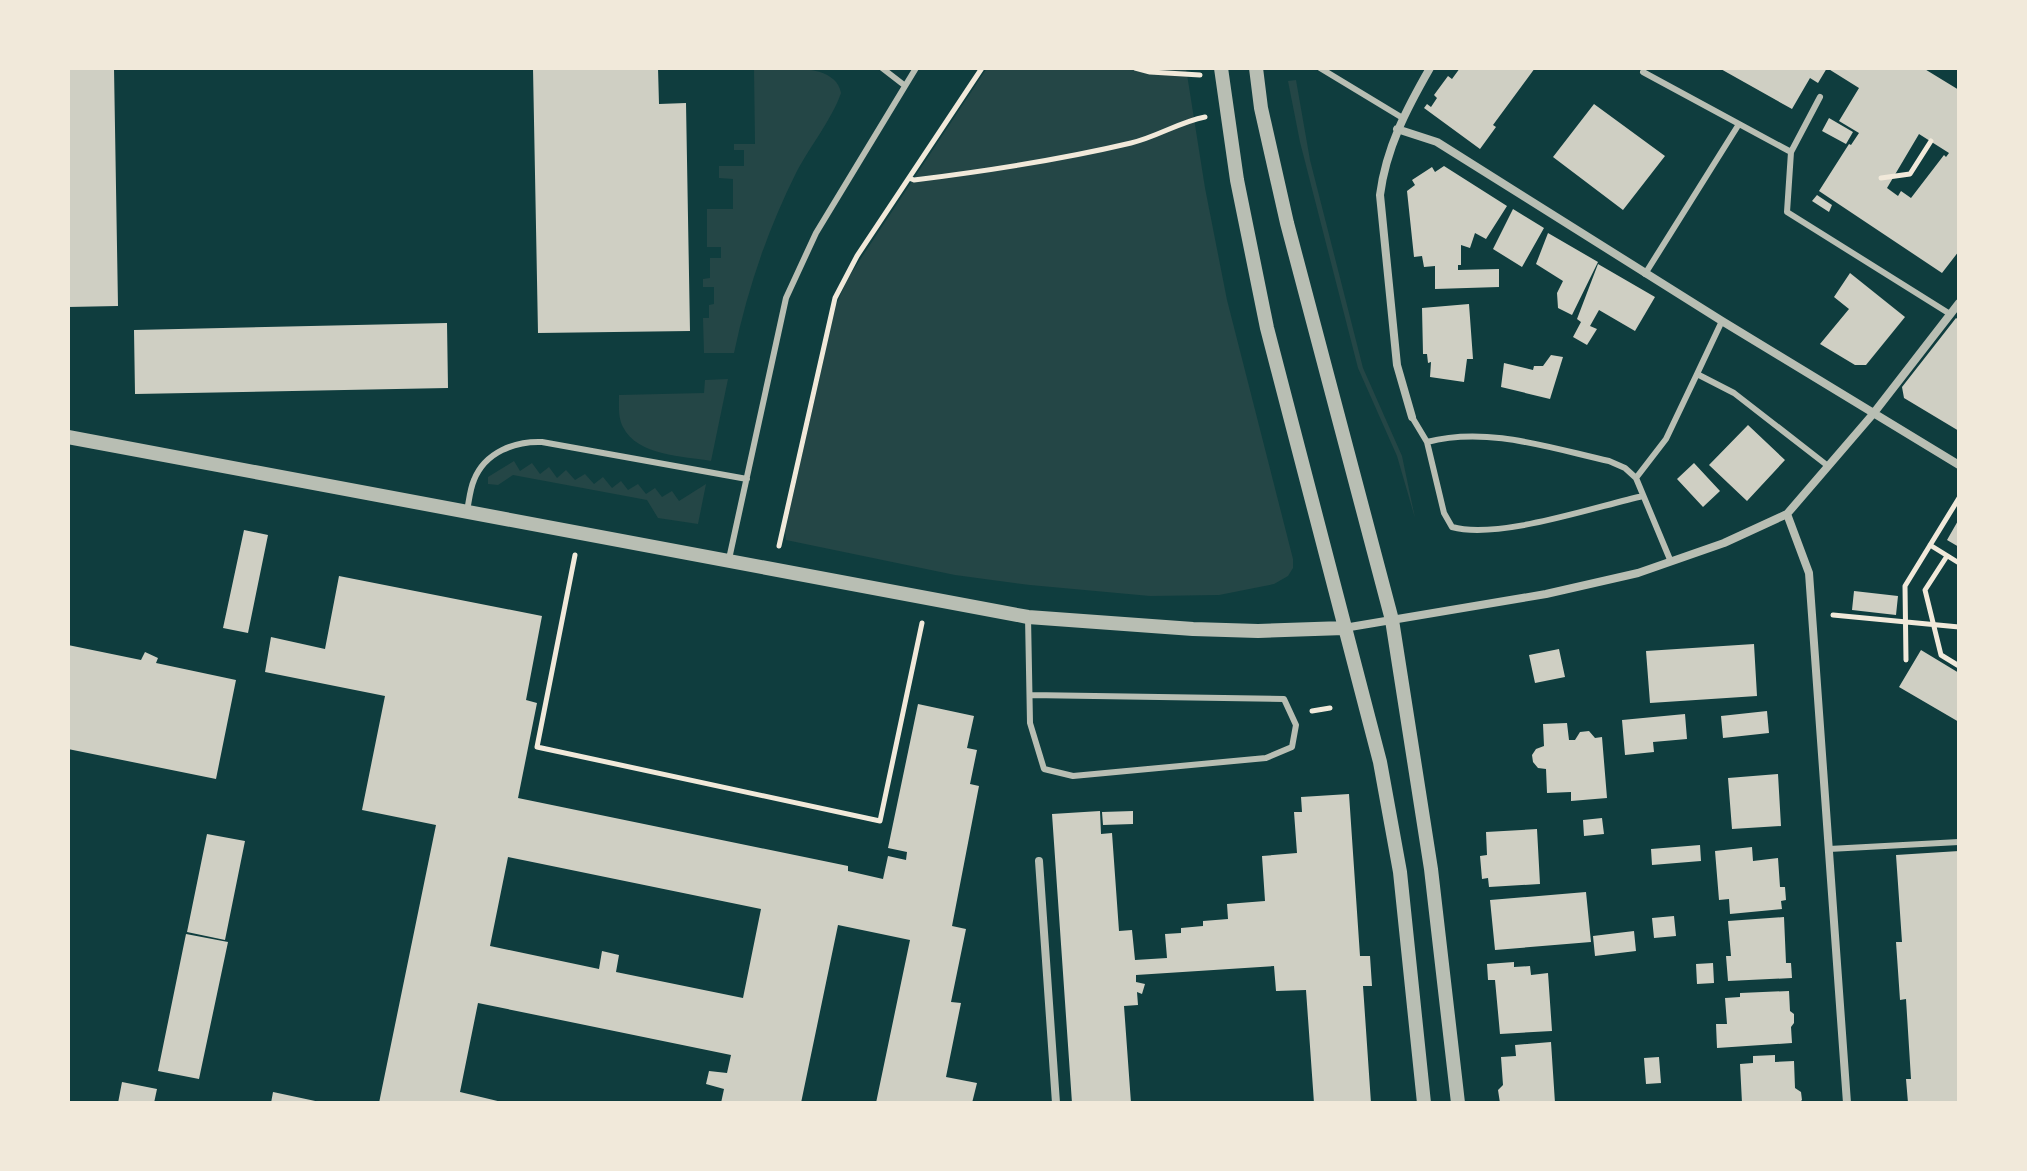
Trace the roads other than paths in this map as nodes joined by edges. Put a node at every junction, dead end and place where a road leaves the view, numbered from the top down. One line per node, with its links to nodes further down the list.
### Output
1 (882, 68): 8 (lane)
2 (916, 68): 8 (lane)
3 (1256, 68): 33 (street)
4 (1320, 68): 10 (lane)
5 (1430, 68): 10 (street)
6 (1221, 72): 34 (street)
7 (1643, 72): 11 (lane)
8 (904, 85): 26 (lane)
9 (1820, 97): 13 (lane)
10 (1401, 117): 12 (street)
11 (1739, 124): 13 (lane); 14 (lane)
12 (1397, 129): 14 (street); 20 (street)
13 (1791, 152): 16 (lane)
14 (1645, 274): 17 (street)
15 (1959, 303): 16 (street)
16 (1950, 314): 19 (street)
17 (1722, 321): 18 (lane); 19 (street)
18 (1697, 374): 24 (lane); 25 (lane)
19 (1873, 414): 23 (street); 24 (street)
20 (1412, 417): 22 (lane)
21 (68, 437): 28 (street)
22 (1427, 442): 25 (lane); 27 (lane)
23 (1959, 465)
24 (1828, 466): 29 (street)
25 (1636, 478): 27 (lane)
26 (747, 479): 28 (lane); 30 (lane)
27 (1643, 496): 31 (lane)
28 (467, 513): 30 (street)
29 (1787, 514): 31 (street); 37 (street)
30 (728, 562): 32 (street)
31 (1671, 562): 33 (street)
32 (1028, 617): 34 (street); 35 (lane)
33 (1392, 620): 34 (street); 41 (street)
34 (1344, 628): 40 (street)
35 (1030, 695): 35 (lane)
36 (1959, 842): 37 (lane)
37 (1829, 849): 42 (street)
38 (1039, 861): 39 (street)
39 (1056, 1103)
40 (1424, 1103)
41 (1458, 1103)
42 (1847, 1103)

